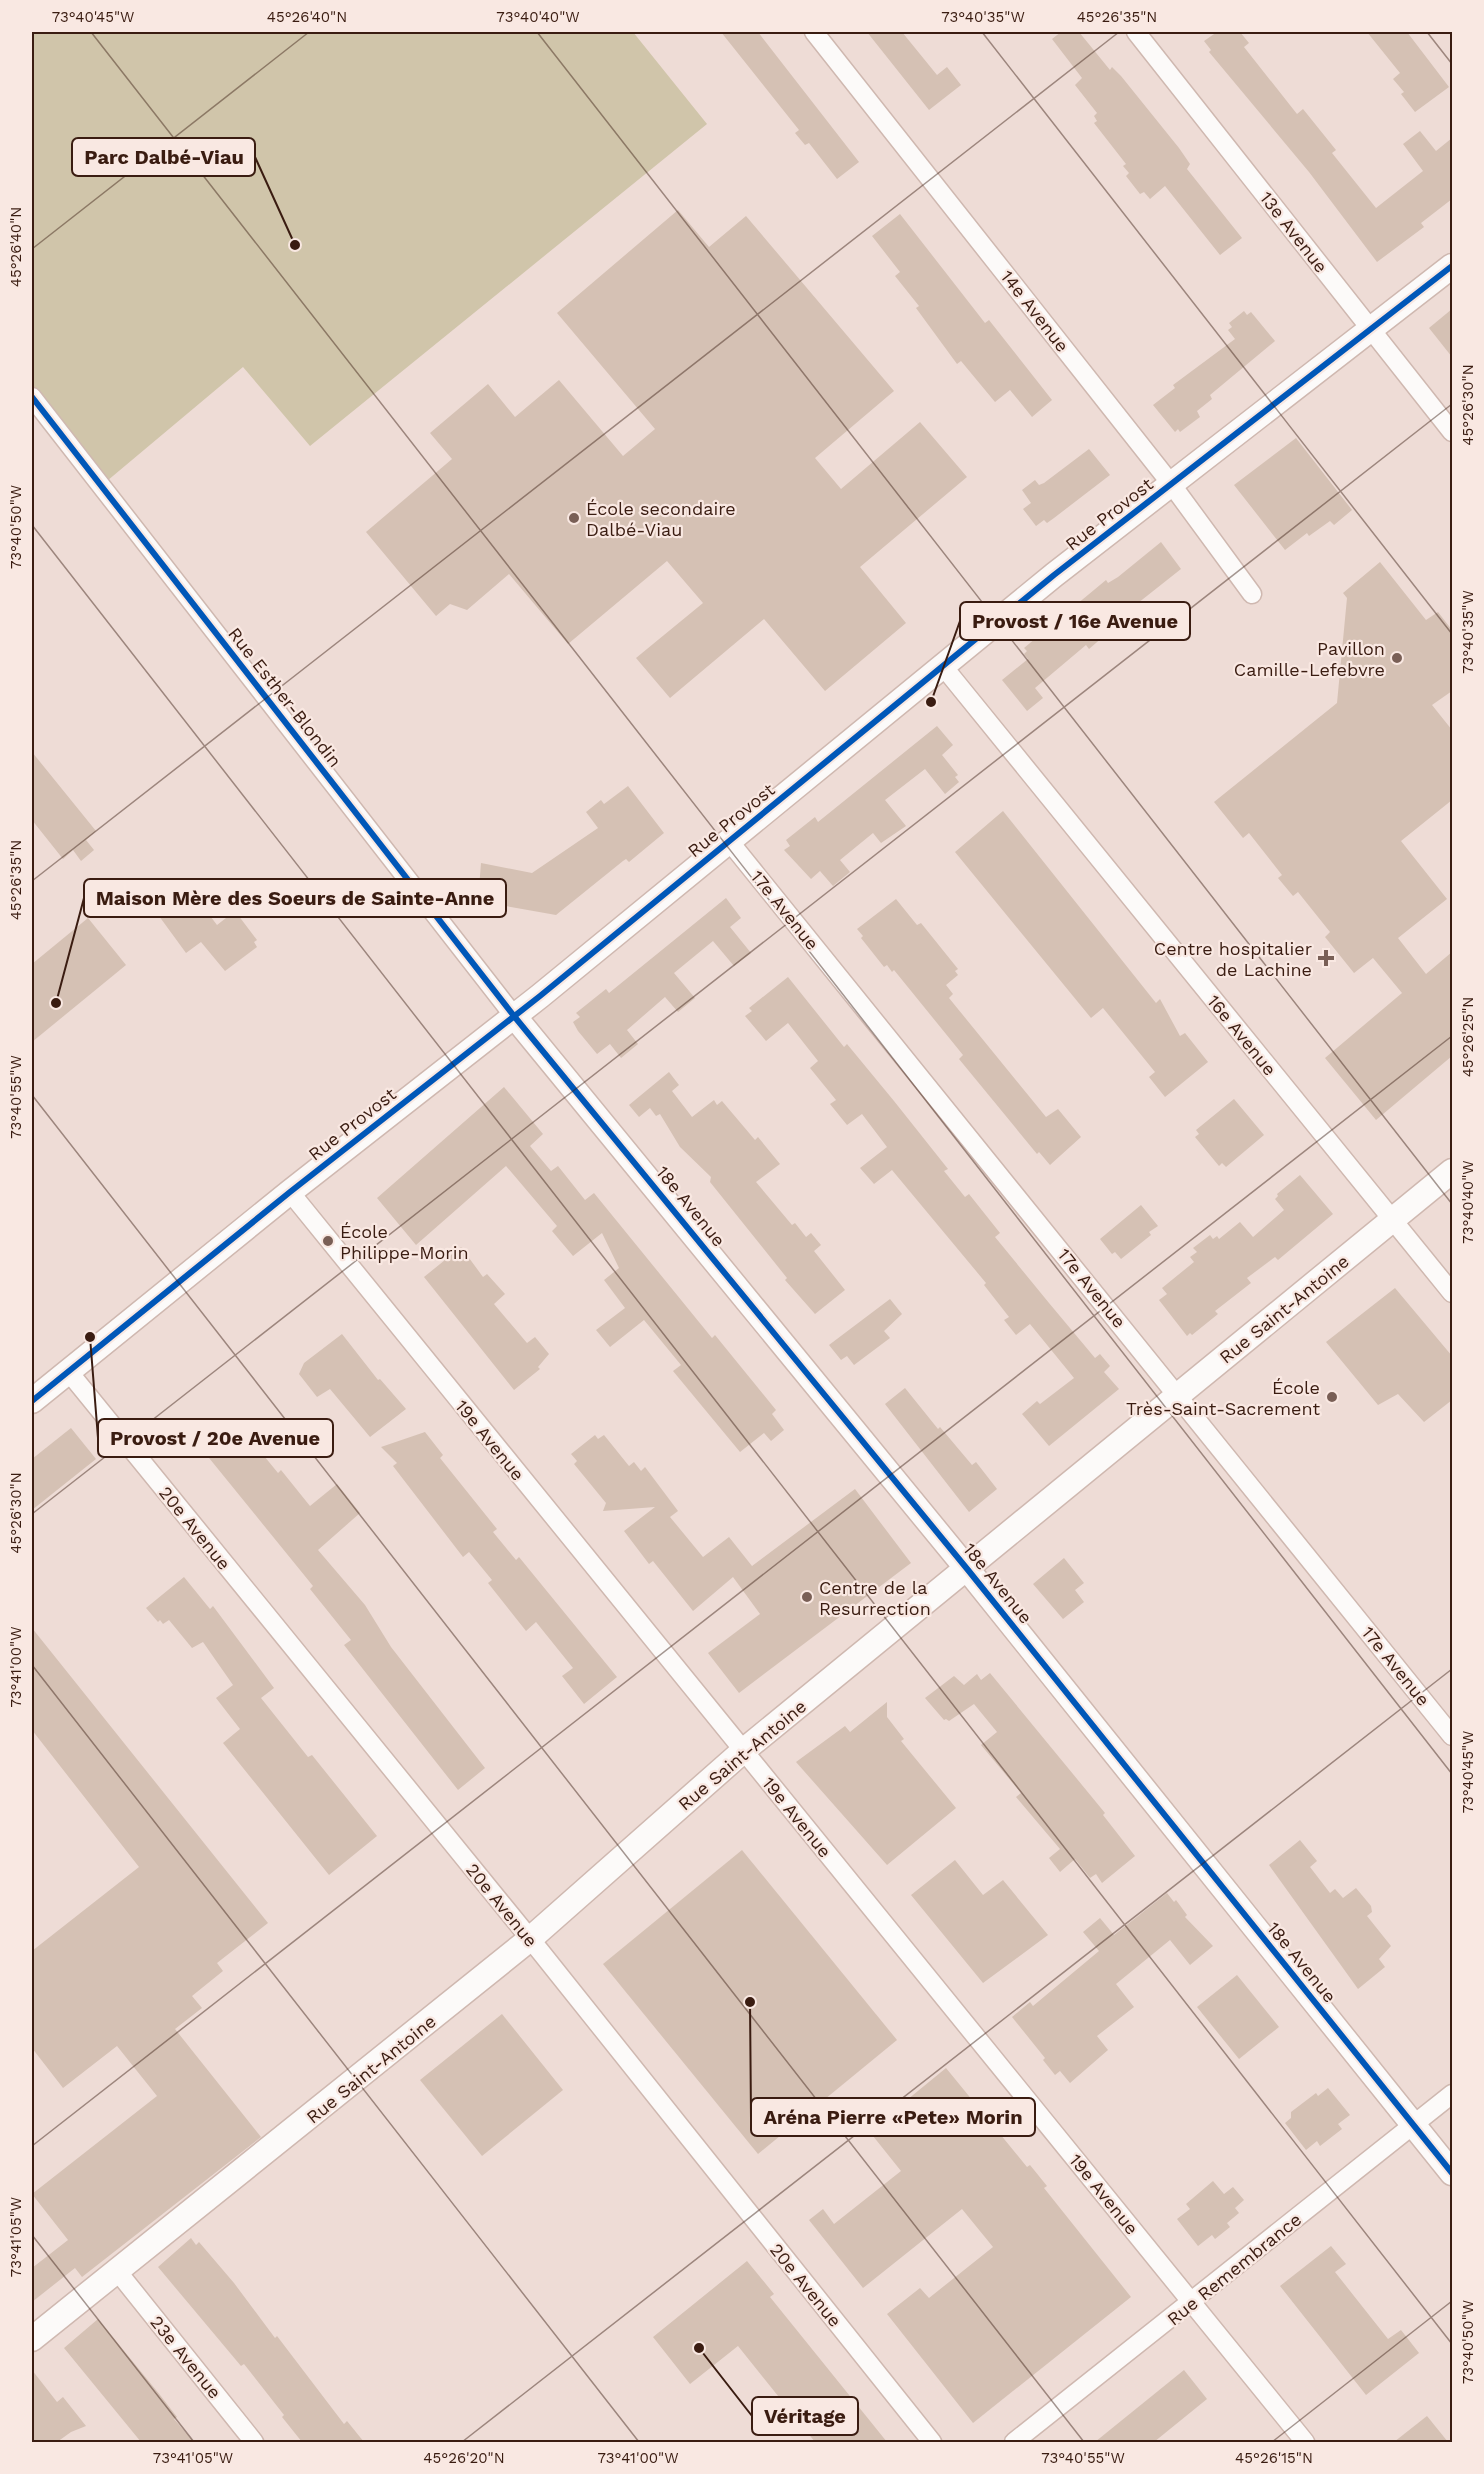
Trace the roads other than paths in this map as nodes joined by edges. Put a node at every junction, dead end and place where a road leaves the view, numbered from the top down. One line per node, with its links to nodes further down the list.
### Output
1 (814, 32): 7 (street, 14e Avenue)
2 (1136, 32): 4 (street, 13e Avenue)
3 (1452, 266): 4 (street, Rue Provost)
4 (1371, 329): 6 (street, 13e Avenue); 7 (street, Rue Provost)
5 (32, 397): 11 (street, Rue Esther-Blondin)
6 (1452, 432)
7 (1172, 484): 8 (street, 14e Avenue); 9 (street, Rue Provost)
8 (1252, 594)
9 (942, 665): 10 (street, Rue Provost); 14 (street, 16e Avenue)
10 (729, 841): 11 (street, Rue Provost); 17 (street, 17e Avenue)
11 (514, 1016): 13 (street, Rue Provost); 19 (street, 18e Avenue)
12 (1452, 1171): 14 (street, Rue Saint-Antoine)
13 (290, 1192): 16 (street, Rue Provost); 21 (street, 19e Avenue)
14 (1395, 1220): 15 (street, 16e Avenue); 17 (street, Rue Saint-Antoine)
15 (1452, 1293)
16 (68, 1371): 18 (street, Rue Provost); 22 (street, 20e Avenue)
17 (1178, 1394): 19 (street, Rue Saint-Antoine); 20 (street, 17e Avenue)
18 (32, 1401)
19 (968, 1570): 21 (street, Rue Saint-Antoine); 24 (street, 18e Avenue)
20 (1452, 1736)
21 (743, 1751): 22 (street, Rue Saint-Antoine); 27 (street, 19e Avenue)
22 (530, 1939): 26 (street, Rue Saint-Antoine); 30 (street, 20e Avenue)
23 (1452, 2094): 24 (street, Rue Remembrance)
24 (1414, 2126): 25 (street, 18e Avenue); 27 (street, Rue Remembrance)
25 (1452, 2173)
26 (118, 2272): 28 (street, Rue Saint-Antoine); 29 (street, 23e Avenue)
27 (1192, 2303): 31 (street, Rue Remembrance); 32 (street, 19e Avenue)
28 (32, 2339)
29 (255, 2442)
30 (932, 2442)
31 (1014, 2442)
32 (1305, 2442)

